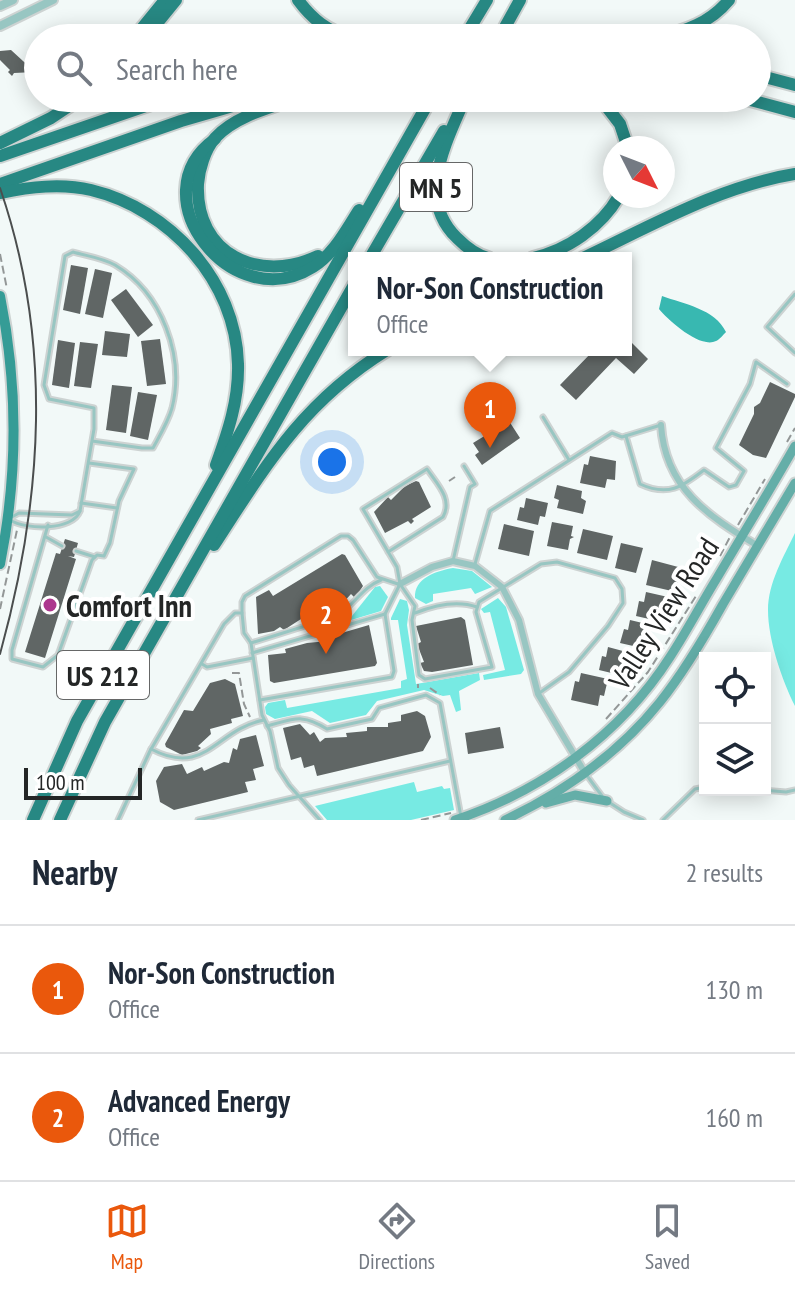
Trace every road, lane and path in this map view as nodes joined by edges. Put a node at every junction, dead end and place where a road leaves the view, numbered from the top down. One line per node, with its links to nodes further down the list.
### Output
1 (13, 0): 9 (street)
2 (53, 0): 16 (street)
3 (165, 0): 10 (highway)
4 (176, 0): 11 (highway)
5 (298, 0): 12 (highway)
6 (484, 0): 13 (highway)
7 (729, 0): 15 (highway)
8 (519, 2): 14 (highway)
9 (0, 6)
10 (145, 24)
11 (156, 24)
12 (320, 24)
13 (472, 24)
14 (507, 24)
15 (700, 24)
16 (0, 26)
17 (771, 79): 18 (highway)
18 (795, 85)
19 (771, 106): 29 (highway)
20 (60, 112): 31 (highway)
21 (128, 112): 32 (highway)
22 (212, 112): 34 (highway)
23 (261, 112): 24 (highway)
24 (422, 112)
25 (422, 112): 69 (highway, US 212)
26 (457, 112): 37 (highway)
27 (459, 112): 38 (highway, MN 5)
28 (611, 112): 30 (highway)
29 (795, 112)
30 (624, 136)
31 (0, 143)
32 (0, 156)
33 (795, 174): 40 (highway)
34 (0, 184)
35 (0, 193): 69 (highway)
36 (610, 208): 39 (highway)
37 (374, 252)
38 (476, 252)
39 (550, 252)
40 (596, 252)
41 (795, 294): 44 (lane)
42 (0, 296): 65 (main road)
43 (348, 296): 89 (highway, US 212)
44 (795, 353)
45 (378, 356): 89 (highway)
46 (787, 384): 61 (lane)
47 (543, 417): 54 (lane)
48 (661, 425): 50 (lane); 61 (street)
49 (795, 428): 53 (path)
50 (626, 436): 54 (lane); 61 (lane)
51 (92, 441): 51 (lane); 55 (lane)
52 (795, 446): 68 (main road, Valley View Road)
53 (782, 451)
54 (569, 460): 79 (lane)
55 (89, 463): 62 (lane); 63 (lane)
56 (464, 466): 77 (lane)
57 (769, 472): 68 (path)
58 (455, 477): 59 (path)
59 (449, 481)
60 (795, 483): 72 (main road, Valley View Road)
61 (681, 487): 68 (street)
62 (81, 503): 63 (lane); 64 (lane)
63 (117, 508): 75 (lane)
64 (80, 511): 65 (lane); 66 (lane)
65 (4, 518): 66 (lane); 78 (main road)
66 (48, 525): 70 (lane)
67 (17, 533): 85 (path)
68 (738, 533): 72 (street); 76 (path); 103 (main road, Valley View Road)
69 (183, 535): 113 (highway, US 212)
70 (46, 537): 71 (lane); 75 (lane)
71 (62, 546)
72 (758, 546): 105 (main road, Valley View Road)
73 (76, 551): 75 (lane)
74 (388, 552): 74 (lane); 81 (lane)
75 (95, 557)
76 (717, 559)
77 (453, 561): 79 (street); 81 (street)
78 (0, 564)
79 (475, 566): 82 (street)
80 (381, 580): 81 (lane); 86 (lane); 90 (lane)
81 (400, 584): 87 (lane); 88 (lane)
82 (502, 587): 84 (lane); 95 (street); 95 (lane)
83 (700, 589): 100 (path)
84 (477, 607): 87 (lane); 87 (lane)
85 (0, 609)
86 (242, 613): 90 (lane); 92 (lane)
87 (415, 613)
88 (385, 614): 91 (lane); 97 (lane)
89 (157, 631): 114 (highway, US 212)
90 (251, 643): 91 (lane)
91 (253, 656): 92 (lane); 97 (lane)
92 (201, 664): 102 (lane)
93 (232, 673): 99 (path)
94 (430, 688): 96 (path)
95 (538, 694): 103 (street)
96 (440, 695)
97 (260, 700): 98 (lane)
98 (264, 720): 99 (lane); 101 (lane)
99 (252, 722): 102 (lane)
100 (603, 722)
101 (267, 726): 104 (lane); 109 (lane)
102 (151, 749): 115 (lane)
103 (576, 758): 105 (street); 112 (main road, Valley View Road)
104 (450, 761): 109 (lane); 112 (lane)
105 (585, 773): 110 (lane); 111 (main road, Valley View Road)
106 (699, 788): 121 (lane)
107 (795, 790): 108 (lane)
108 (771, 791)
109 (298, 796): 116 (lane); 117 (lane)
110 (607, 801): 111 (main road); 120 (lane)
111 (532, 808): 119 (main road, Valley View Road)
112 (458, 816): 118 (path)
113 (33, 820)
114 (60, 820)
115 (118, 820)
116 (198, 820)
117 (320, 820)
118 (421, 820)
119 (505, 820)
120 (643, 820)
121 (663, 820)

